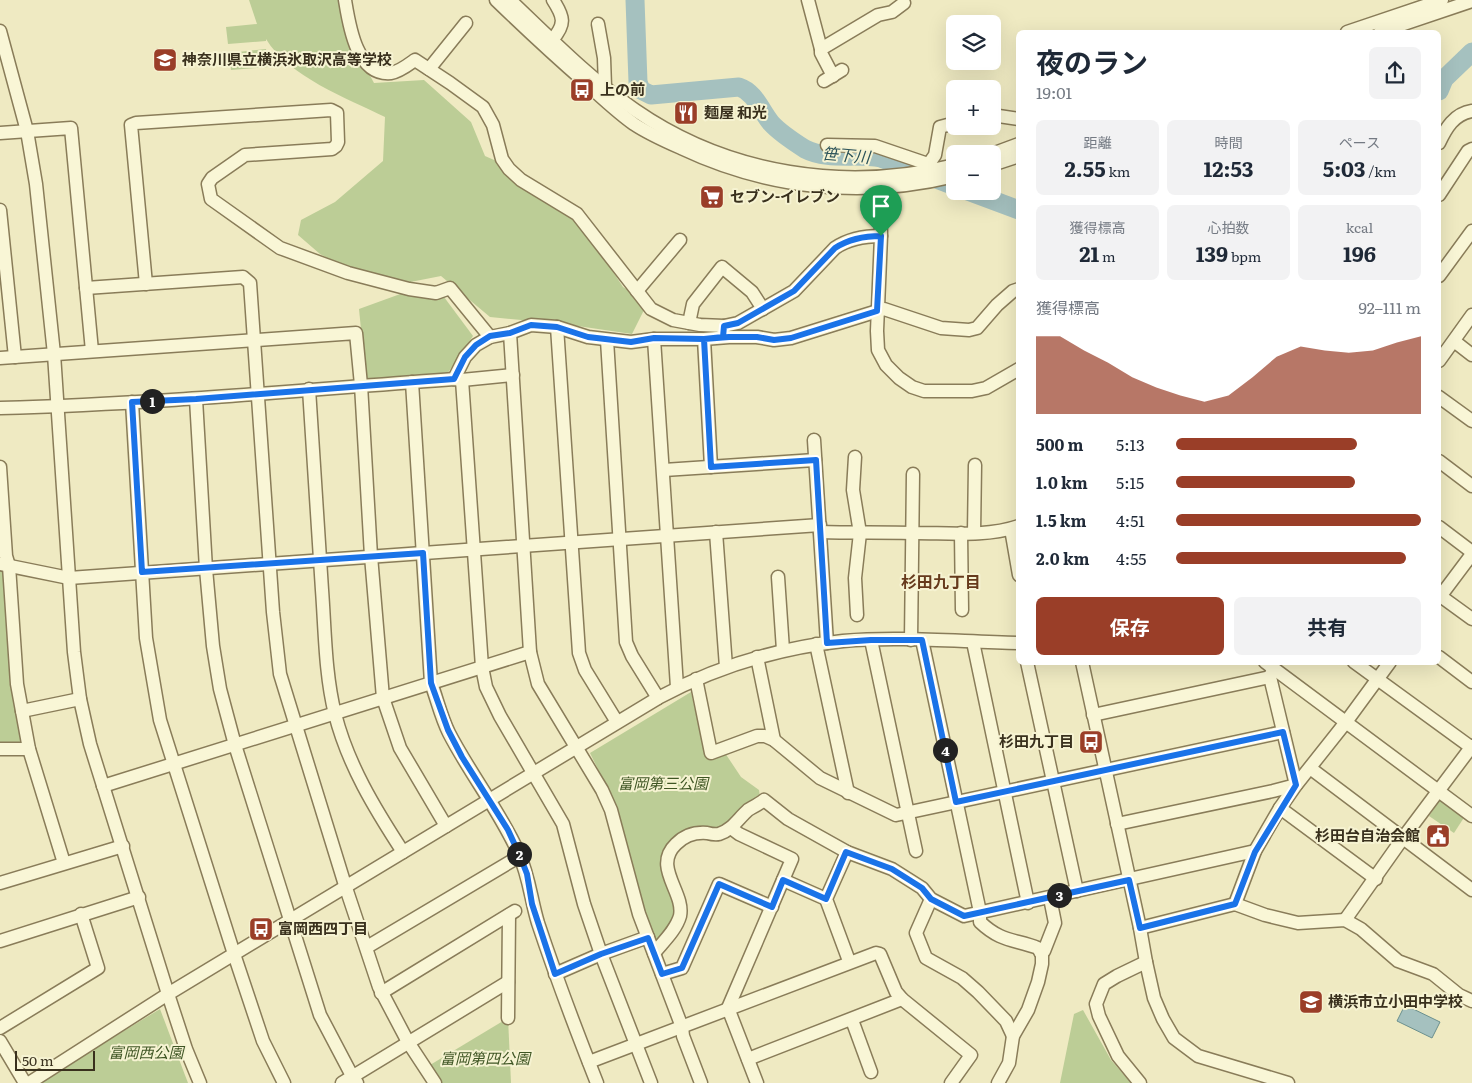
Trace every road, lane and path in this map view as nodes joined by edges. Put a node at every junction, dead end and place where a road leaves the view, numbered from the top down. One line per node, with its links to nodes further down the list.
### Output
1 (344, 0): 16 (street)
2 (496, 0): 35 (street)
3 (510, 0): 14 (street)
4 (553, 0): 14 (street)
5 (808, 0): 15 (street)
6 (1442, 0): 11 (street)
7 (1472, 1): 12 (street)
8 (904, 3): 15 (street)
9 (466, 24): 16 (street)
10 (598, 24): 18 (street)
11 (1353, 30)
12 (1386, 30)
13 (0, 31): 23 (street)
14 (552, 40): 18 (street)
15 (821, 49): 17 (street)
16 (429, 69): 46 (street)
17 (833, 76)
18 (605, 87): 35 (street)
19 (1472, 111): 25 (street)
20 (1001, 116): 21 (street)
21 (1016, 119)
22 (946, 125): 32 (street)
23 (27, 131): 24 (street); 44 (street); 61 (street)
24 (0, 133)
25 (1441, 139)
26 (827, 145): 32 (street)
27 (1016, 145): 29 (street)
28 (1472, 150): 36 (street)
29 (1001, 151)
30 (1016, 157): 31 (street)
31 (1001, 162)
32 (931, 167): 33 (street); 35 (street)
33 (946, 170)
34 (946, 175): 35 (street)
35 (880, 182): 39 (street)
36 (1441, 193)
37 (0, 210): 41 (street)
38 (1472, 231): 42 (street)
39 (881, 236): 47 (street); 48 (street)
40 (680, 240): 46 (street)
41 (2, 255): 64 (street)
42 (1441, 273)
43 (146, 284): 44 (street); 54 (street); 57 (street)
44 (86, 288): 60 (street)
45 (1016, 290): 48 (street)
46 (637, 291): 50 (street)
47 (763, 309): 50 (street); 52 (street)
48 (877, 311): 52 (street); 66 (street)
49 (1472, 315): 59 (street)
50 (689, 323): 52 (street)
51 (557, 327): 53 (street); 58 (street); 100 (street)
52 (723, 332): 56 (street)
53 (510, 333): 54 (street); 67 (street)
54 (490, 336): 68 (street)
55 (654, 338): 56 (street); 58 (street); 87 (street)
56 (704, 339): 86 (street)
57 (254, 340): 60 (street); 70 (street); 72 (street)
58 (606, 340): 99 (street)
59 (1454, 341): 62 (street); 63 (street)
60 (92, 351): 61 (street)
61 (54, 354): 64 (street); 76 (street)
62 (1441, 354)
63 (1472, 355)
64 (15, 356): 65 (street)
65 (0, 358)
66 (1016, 371)
67 (513, 375): 68 (street); 101 (street)
68 (458, 380): 69 (street); 102 (street)
69 (412, 382): 70 (street); 103 (street)
70 (361, 385): 71 (street); 105 (street)
71 (309, 389): 72 (street); 106 (street)
72 (258, 393): 74 (street); 107 (street)
73 (1441, 398): 78 (street)
74 (196, 399): 75 (street); 109 (street)
75 (132, 402): 76 (street); 110 (street)
76 (58, 406): 77 (street); 112 (street)
77 (0, 408)
78 (1472, 421)
79 (814, 440): 82 (street)
80 (855, 457): 94 (street)
81 (0, 459): 85 (street)
82 (816, 460): 86 (street); 91 (street)
83 (1441, 463): 89 (street)
84 (975, 465): 96 (street)
85 (0, 467): 108 (street)
86 (711, 467): 87 (street)
87 (664, 470): 98 (street)
88 (913, 474): 95 (street)
89 (1472, 486)
90 (1015, 527): 96 (street)
91 (820, 528): 93 (street); 94 (street); 122 (street)
92 (1441, 529): 104 (street)
93 (716, 532): 98 (street); 132 (street)
94 (860, 533): 95 (street); 116 (street)
95 (912, 533): 97 (street); 119 (street)
96 (974, 533): 97 (street)
97 (961, 534): 115 (street)
98 (667, 535): 99 (street); 138 (street)
99 (619, 539): 100 (street); 140 (street)
100 (572, 542): 101 (street); 145 (street)
101 (524, 546): 102 (street); 124 (street)
102 (474, 549): 103 (street); 131 (street)
103 (423, 553): 105 (street); 137 (street)
104 (1472, 553): 113 (street)
105 (371, 556): 106 (street); 139 (street)
106 (320, 560): 107 (street); 143 (street)
107 (271, 564): 109 (street); 147 (street)
108 (4, 565): 112 (street); 142 (street)
109 (206, 569): 110 (street); 150 (street)
110 (142, 572): 112 (street); 155 (street)
111 (778, 577): 123 (street)
112 (69, 578): 141 (street)
113 (1441, 594)
114 (1441, 598): 117 (street)
115 (962, 610)
116 (857, 615)
117 (1472, 619)
118 (871, 640): 119 (street); 122 (street); 168 (street)
119 (916, 640): 120 (street); 166 (street)
120 (973, 642): 121 (street); 163 (street)
121 (1016, 643)
122 (821, 644): 123 (street); 164 (street)
123 (783, 650): 125 (street)
124 (530, 652): 131 (street); 151 (street)
125 (757, 657): 132 (street); 149 (street)
126 (1441, 659): 136 (street)
127 (1028, 665): 159 (street)
128 (1083, 665): 144 (street)
129 (1358, 665): 135 (street)
130 (1388, 665): 135 (street)
131 (482, 667): 137 (street); 158 (street)
132 (726, 667): 134 (street)
133 (1269, 669): 144 (street); 146 (street); 148 (street)
134 (696, 679): 138 (street); 149 (street)
135 (1378, 680): 146 (street); 152 (street)
136 (1472, 682)
137 (431, 683): 139 (street); 165 (street)
138 (677, 688): 140 (street)
139 (384, 698): 143 (street); 171 (street)
140 (658, 698): 145 (street)
141 (80, 699): 142 (street); 161 (street)
142 (22, 712): 154 (street)
143 (335, 713): 147 (street); 176 (street)
144 (1093, 715): 157 (street)
145 (617, 722): 151 (street)
146 (1346, 722): 156 (street); 162 (street)
147 (295, 726): 150 (street); 185 (street)
148 (1283, 732): 157 (street); 160 (street)
149 (774, 740): 164 (street)
150 (235, 744): 155 (street); 197 (street)
151 (576, 747): 158 (street); 200 (street)
152 (1472, 747): 162 (street)
153 (0, 749): 154 (street)
154 (29, 749): 180 (street)
155 (174, 764): 161 (street); 205 (street)
156 (1310, 768): 160 (street); 173 (street)
157 (1105, 770): 159 (street); 170 (street)
158 (533, 772): 165 (street); 206 (street)
159 (1053, 780): 163 (street); 187 (street)
160 (1296, 785): 167 (street); 170 (street)
161 (103, 786): 174 (street)
162 (1438, 791): 169 (street); 173 (street)
163 (1004, 792): 166 (street); 192 (street)
164 (848, 793): 168 (street)
165 (489, 800): 171 (street); 179 (street)
166 (956, 802): 168 (street); 195 (street)
167 (1280, 808): 178 (street); 181 (street)
168 (908, 812): 175 (street)
169 (1472, 816)
170 (1117, 824): 183 (street)
171 (446, 826): 176 (street)
172 (731, 828): 177 (street); 182 (street); 203 (street)
173 (1403, 838): 181 (street); 186 (street)
174 (123, 846): 180 (street); 188 (street)
175 (916, 851)
176 (403, 852): 185 (street)
177 (846, 852): 190 (street); 191 (street)
178 (1255, 852): 183 (street); 193 (street)
179 (520, 856): 202 (street); 209 (street)
180 (64, 863): 184 (street)
181 (1376, 879): 198 (street)
182 (783, 880): 190 (street); 194 (street)
183 (1129, 880): 187 (street); 199 (street)
184 (0, 883)
185 (345, 886): 197 (street); 202 (street)
186 (1472, 890)
187 (1077, 891): 189 (street)
188 (139, 897): 196 (street); 213 (street)
189 (1050, 898): 192 (street); 204 (street)
190 (826, 899): 207 (street)
191 (931, 899): 195 (street); 221 (street)
192 (1028, 903): 195 (street)
193 (1235, 904): 198 (street); 199 (street)
194 (772, 907): 210 (street); 216 (street)
195 (980, 912): 204 (street)
196 (82, 914): 201 (street); 220 (street)
197 (290, 920): 205 (street); 228 (street)
198 (1345, 920): 215 (street)
199 (1140, 928): 208 (street)
200 (648, 938): 203 (street); 206 (street)
201 (0, 941)
202 (367, 947): 212 (street)
203 (654, 953): 210 (street)
204 (1041, 953): 221 (street)
205 (234, 954): 213 (street); 232 (street)
206 (601, 954): 209 (street); 224 (street)
207 (849, 962): 214 (street); 216 (street)
208 (1146, 962): 240 (street); 241 (street)
209 (555, 974): 226 (street)
210 (662, 974): 219 (street)
211 (508, 982): 212 (street); 217 (street); 223 (street)
212 (382, 993): 223 (street)
213 (168, 994): 230 (street); 231 (street)
214 (902, 999): 218 (street); 238 (street)
215 (1472, 1001)
216 (728, 1008): 219 (street); 225 (street)
217 (508, 1018)
218 (852, 1020): 225 (street); 227 (street)
219 (682, 1027): 224 (street); 236 (street)
220 (0, 1028)
221 (1012, 1036): 239 (street)
222 (0, 1041): 229 (street)
223 (408, 1042): 228 (street); 233 (street)
224 (636, 1045): 226 (street); 235 (street)
225 (748, 1059): 237 (street)
226 (589, 1062): 234 (street)
227 (871, 1072)
228 (351, 1081)
229 (25, 1083)
230 (29, 1083)
231 (200, 1083)
232 (284, 1083)
233 (435, 1083)
234 (597, 1083)
235 (651, 1083)
236 (701, 1083)
237 (757, 1083)
238 (951, 1083)
239 (998, 1083)
240 (1140, 1083)
241 (1286, 1083)

